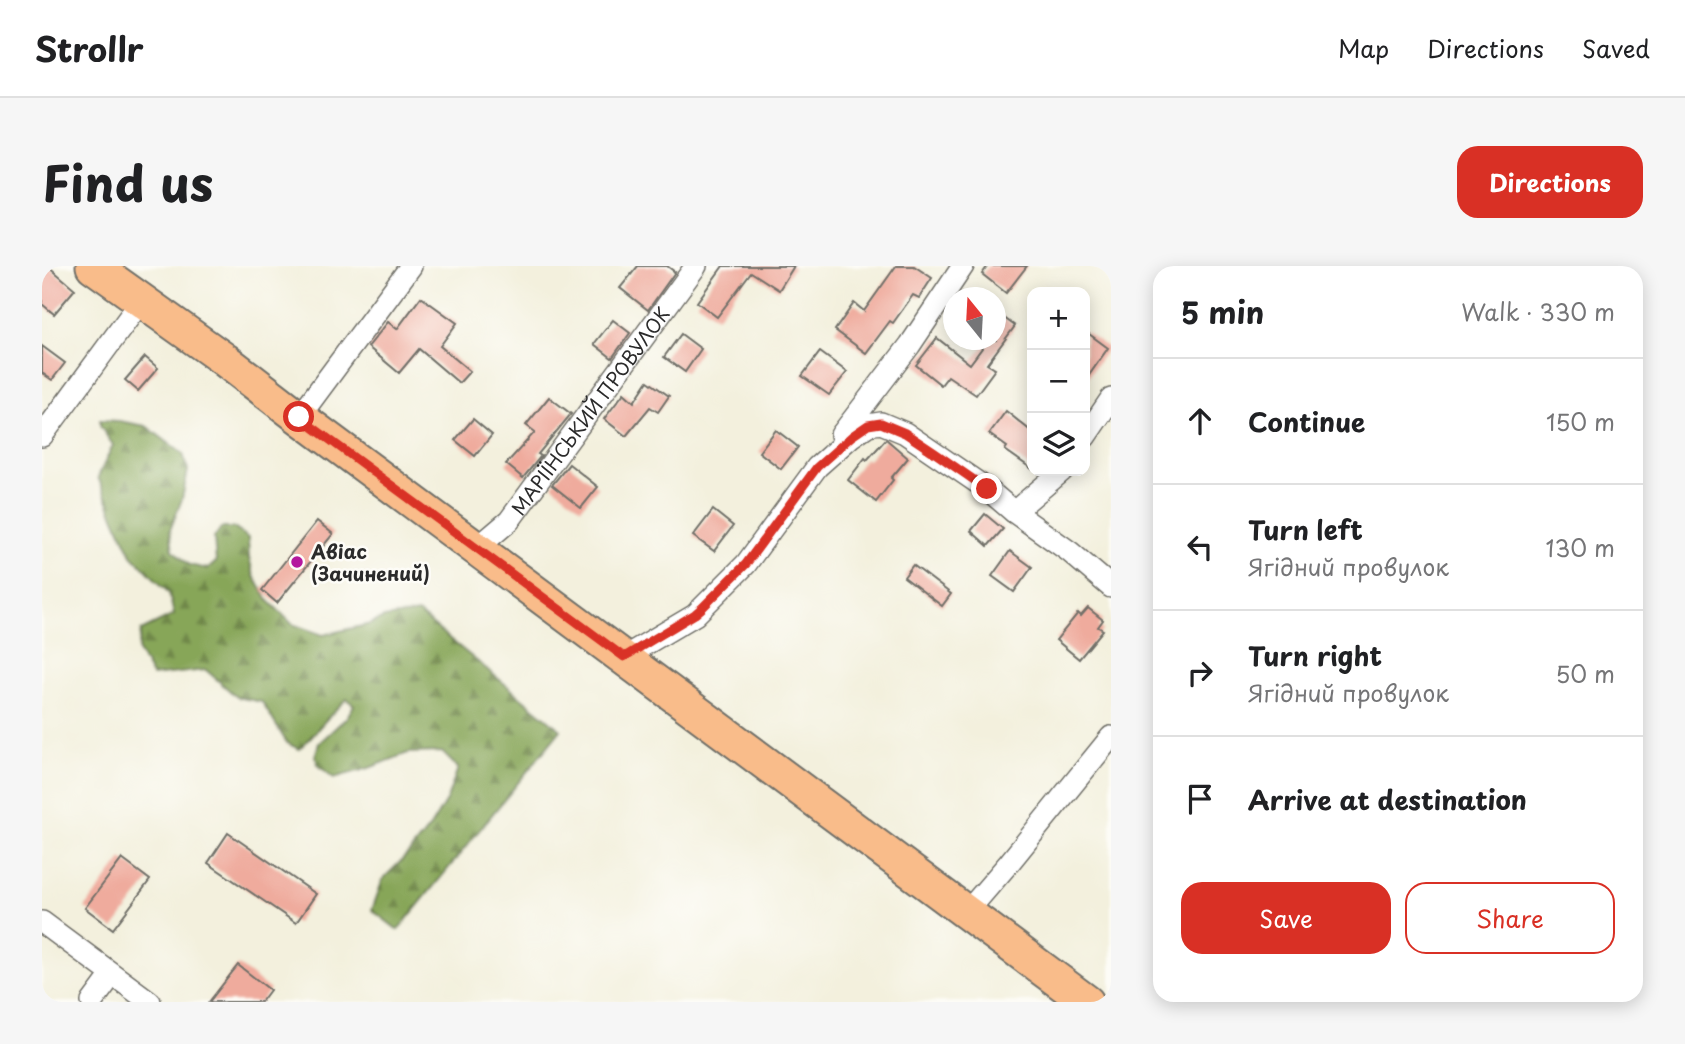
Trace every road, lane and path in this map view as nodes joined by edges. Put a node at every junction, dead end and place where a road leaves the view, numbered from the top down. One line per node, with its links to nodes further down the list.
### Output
1 (93, 266): 5 (main road)
2 (411, 266): 7 (street)
3 (696, 266): 13 (street, МАРІЇНСЬКИЙ ПРОВУЛОК)
4 (963, 266): 10 (street)
5 (141, 301): 7 (main road); 9 (street)
6 (1111, 399): 8 (street)
7 (299, 417): 13 (main road)
8 (1090, 430)
9 (42, 436)
10 (817, 467): 12 (street); 15 (street)
11 (1056, 476): 12 (street)
12 (1014, 512): 14 (street)
13 (476, 549): 15 (main road)
14 (1111, 587)
15 (624, 657): 17 (main road)
16 (1111, 737): 17 (street)
17 (966, 913): 22 (main road)
18 (42, 922): 19 (street)
19 (111, 975): 20 (street); 21 (street)
20 (92, 1002)
21 (150, 1002)
22 (1087, 1002)

